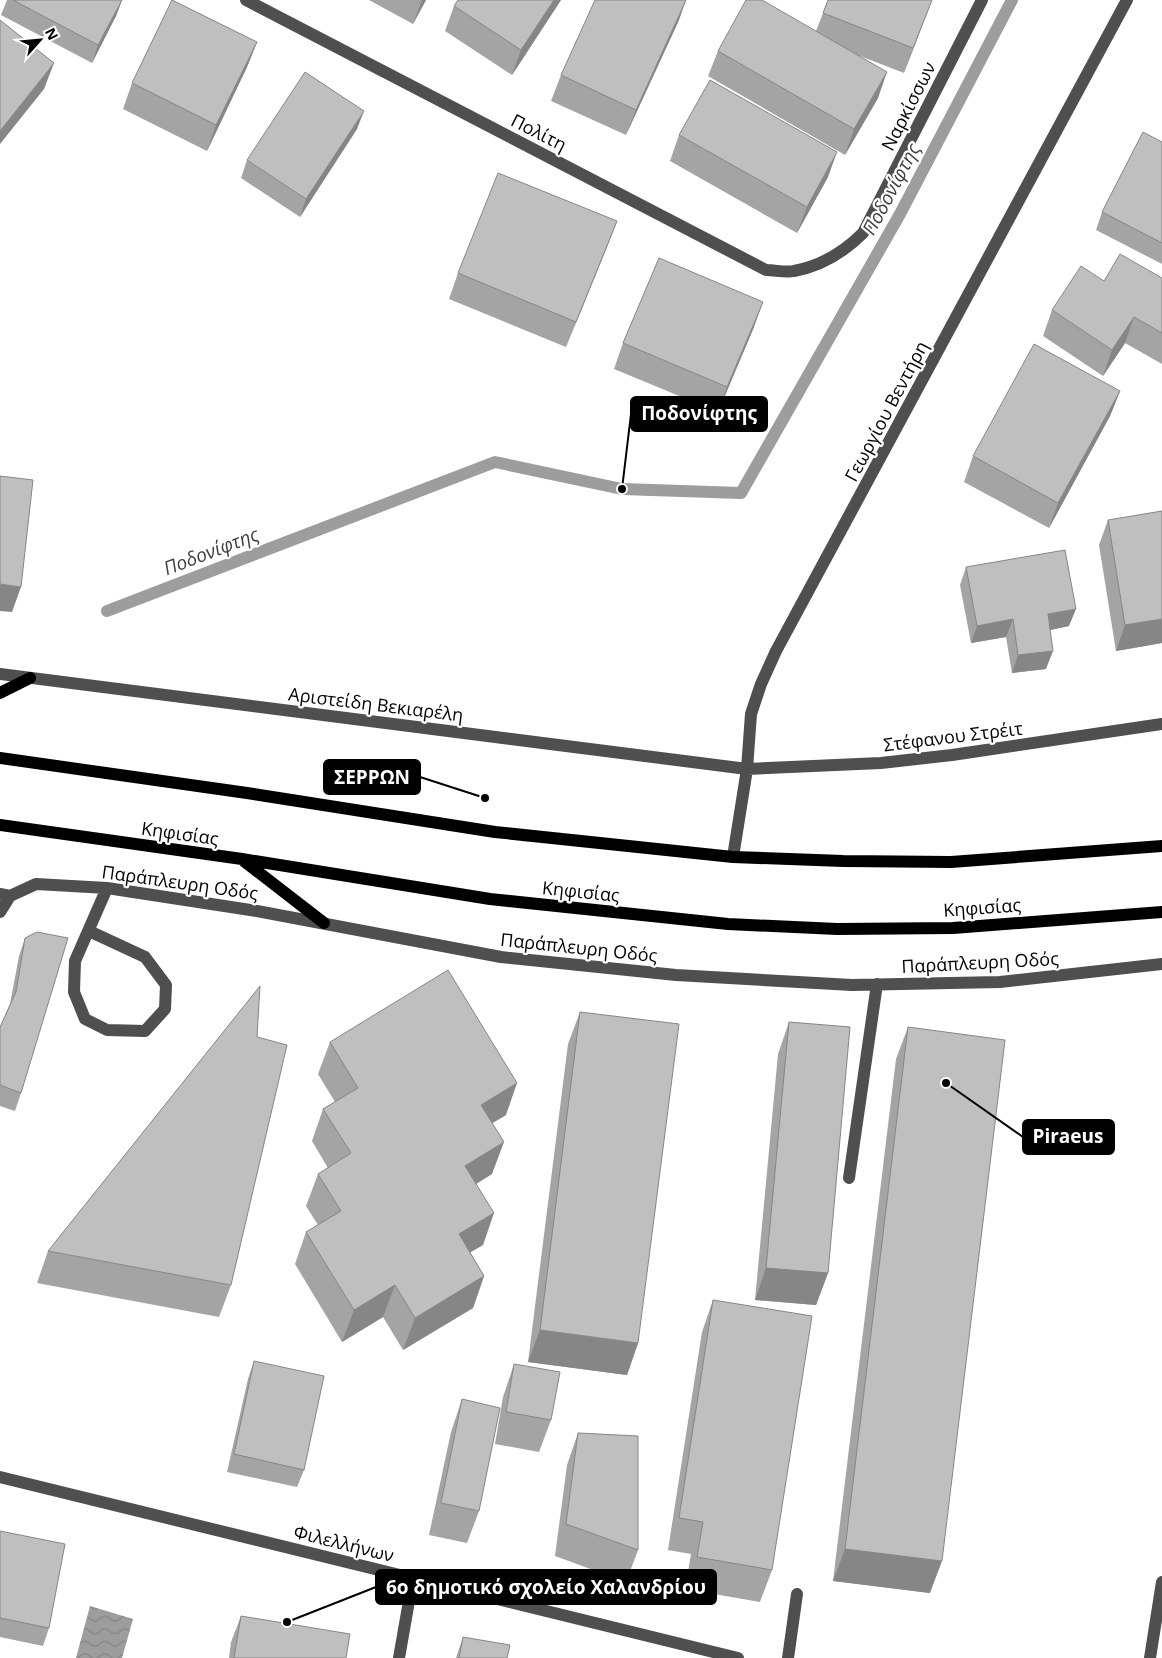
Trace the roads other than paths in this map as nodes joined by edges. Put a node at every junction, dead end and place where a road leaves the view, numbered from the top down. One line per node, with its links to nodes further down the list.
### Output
1 (246, 0): 4 (street, Πολίτη)
2 (982, 0): 4 (street, Ναρκίσσων)
3 (1127, 0): 10 (street, Γεωργίου Βεντήρη)
4 (819, 264)
5 (0, 674): 6 (street, Αριστείδη Βεκιαρέλη)
6 (30, 678): 7 (main road); 10 (street, Αριστείδη Βεκιαρέλη)
7 (0, 693)
8 (1162, 724): 10 (street, Στέφανου Στρέιτ)
9 (0, 758): 13 (main road)
10 (747, 769): 13 (street, Γεωργίου Βεντήρη)
11 (0, 825): 14 (main road, Κηφισίας)
12 (1162, 846): 13 (main road)
13 (733, 858)
14 (242, 859): 18 (main road, Κηφισίας); 19 (main road)
15 (107, 888): 16 (street, Παράπλευρη Οδός); 19 (street, Παράπλευρη Οδός); 20 (street)
16 (5, 895): 17 (street)
17 (0, 912)
18 (1162, 912)
19 (324, 924): 22 (street, Παράπλευρη Οδός)
20 (89, 931): 20 (street)
21 (1162, 964): 22 (street, Παράπλευρη Οδός)
22 (876, 984): 23 (street)
23 (849, 1178)
24 (0, 1477): 30 (street, Φιλελλήνων)
25 (1162, 1582): 28 (street)
26 (797, 1594): 31 (street)
27 (409, 1601): 29 (street)
28 (1158, 1641): 32 (street)
29 (399, 1658)
30 (738, 1658)
31 (788, 1658)
32 (1150, 1658)

